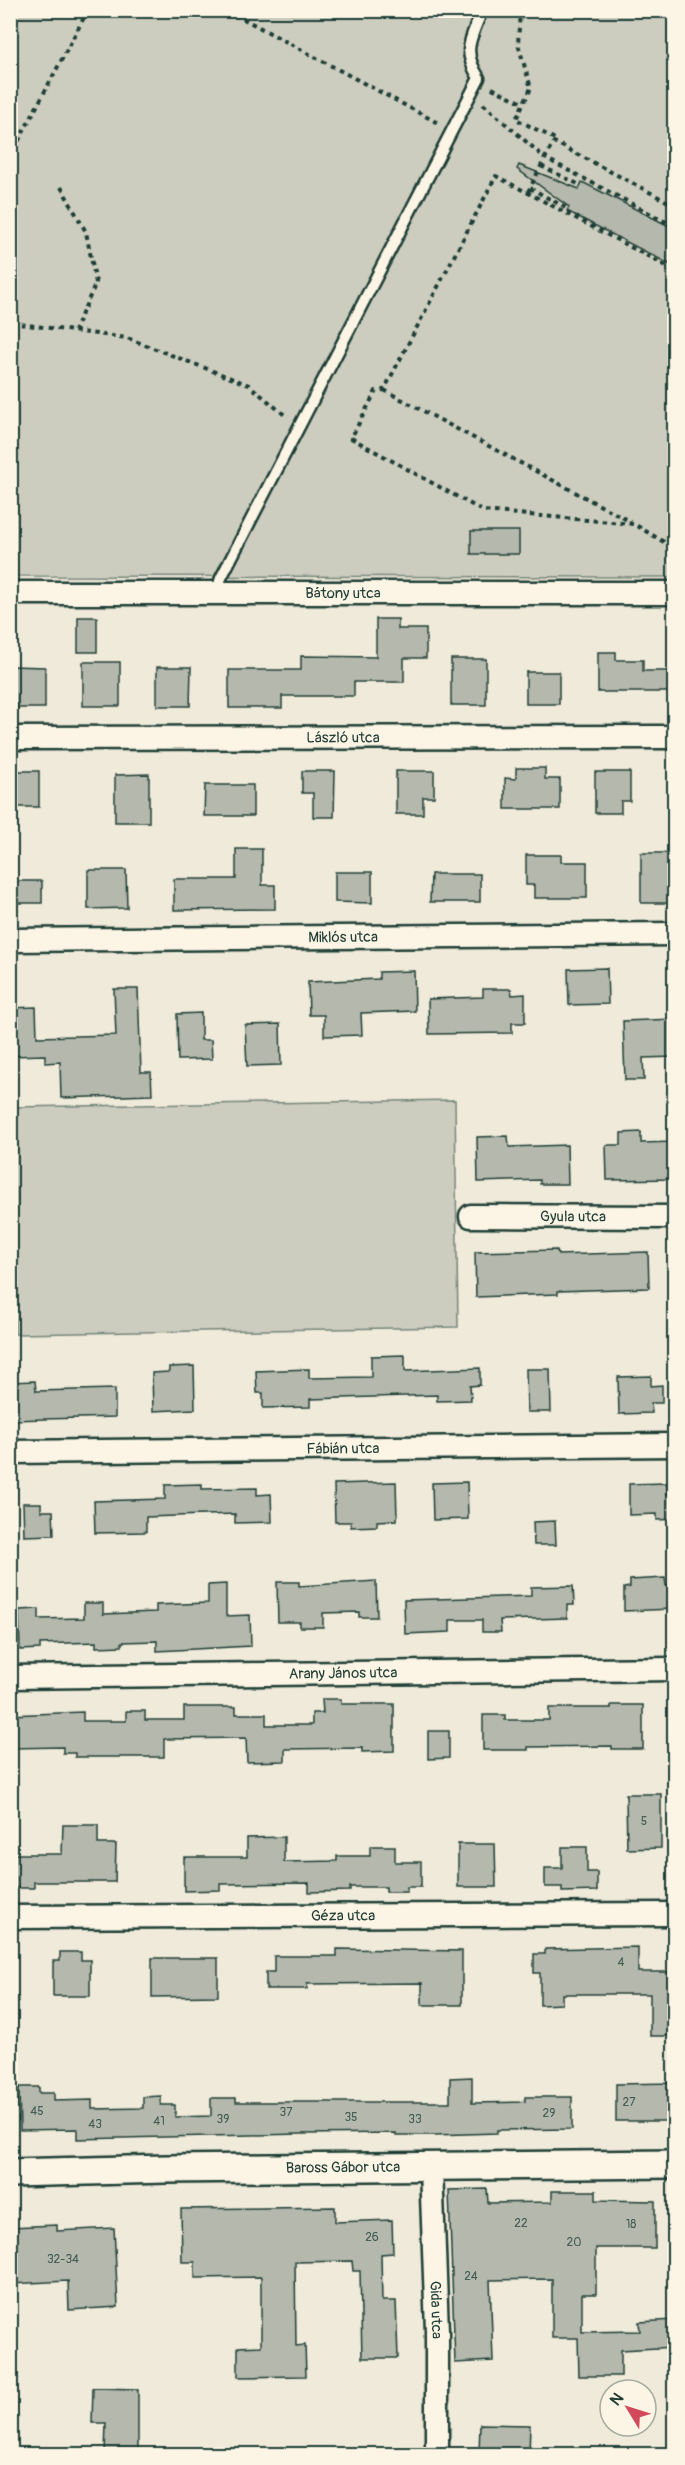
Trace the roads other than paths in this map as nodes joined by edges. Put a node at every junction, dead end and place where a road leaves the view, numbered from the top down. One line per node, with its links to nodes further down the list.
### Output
1 (482, 10): 4 (lane)
2 (10, 593): 4 (street, Bátony utca)
3 (675, 593): 4 (street, Bátony utca)
4 (216, 594)
5 (675, 737): 6 (street, László utca)
6 (10, 738)
7 (675, 934): 8 (street, Miklós utca)
8 (10, 939)
9 (471, 1216): 10 (street, Gyula utca)
10 (675, 1217)
11 (675, 1445): 12 (street, Fábián utca)
12 (10, 1452)
13 (675, 1669): 14 (street, Arany János utca)
14 (10, 1677)
15 (675, 1914): 16 (street, Géza utca)
16 (10, 1917)
17 (675, 2164): 18 (street, Baross Gábor utca)
18 (431, 2168): 19 (street, Baross Gábor utca); 20 (street, Gida utca)
19 (10, 2173)
20 (437, 2454)

